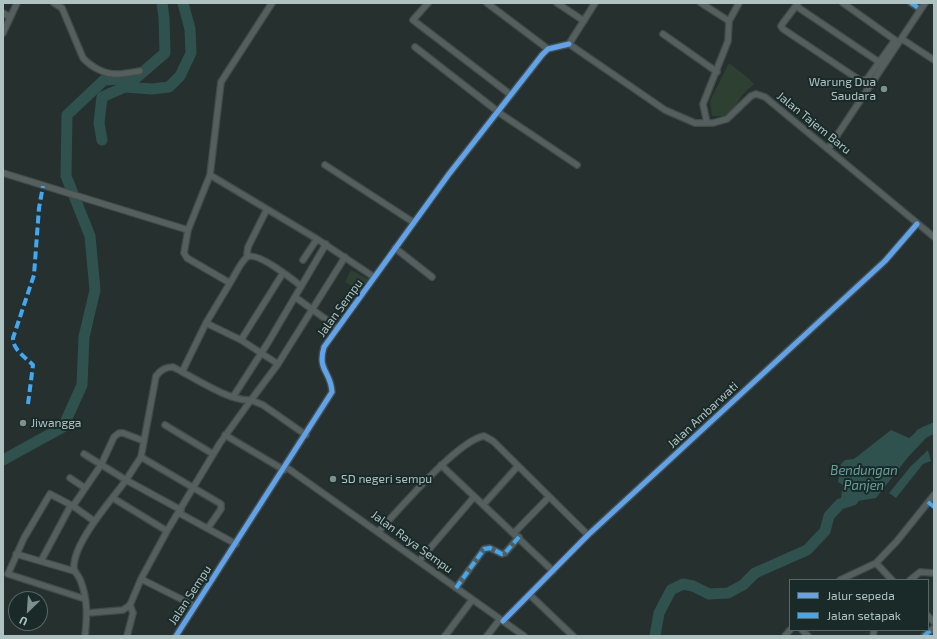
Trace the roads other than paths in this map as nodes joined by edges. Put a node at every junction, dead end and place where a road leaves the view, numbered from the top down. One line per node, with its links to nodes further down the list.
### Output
1 (17, 3): 16 (street)
2 (54, 3): 27 (street)
3 (272, 3): 36 (street)
4 (428, 3): 29 (street)
5 (487, 3): 24 (street)
6 (557, 3): 17 (street)
7 (595, 3): 17 (street)
8 (701, 3): 18 (street)
9 (739, 3): 18 (street)
10 (843, 3): 26 (street)
11 (911, 3): 14 (street)
12 (925, 3): 14 (street)
13 (797, 5): 26 (street); 26 (street)
14 (920, 9): 21 (street)
15 (3, 14): 16 (street)
16 (10, 17): 19 (street)
17 (584, 21): 22 (street)
18 (729, 21): 28 (street)
19 (3, 33)
20 (664, 34): 28 (street)
21 (902, 39): 25 (street); 26 (street)
22 (569, 44): 24 (street); 31 (street, Jalan Tajem Baru)
23 (414, 47): 30 (street)
24 (548, 49): 29 (street, Jalan Sempu)
25 (934, 60)
26 (882, 63): 32 (street)
27 (137, 71)
28 (717, 72): 31 (street)
29 (512, 96): 30 (street, Jalan Sempu)
30 (498, 112): 34 (street); 38 (street, Jalan Sempu)
31 (707, 123): 32 (street, Jalan Tajem Baru)
32 (828, 149): 39 (street, Jalan Tajem Baru)
33 (325, 165): 38 (street)
34 (577, 165)
35 (3, 173): 40 (street)
36 (210, 175): 37 (street); 40 (street)
37 (267, 208): 42 (street); 45 (street)
38 (413, 222): 44 (street, Jalan Sempu)
39 (918, 224): 41 (street, Jalan Tajem Baru); 92 (street, Jalan Ambarwati)
40 (188, 230): 51 (street)
41 (934, 237)
42 (317, 239): 43 (street); 47 (street)
43 (326, 244): 46 (street); 52 (street)
44 (395, 248): 49 (street, Jalan Sempu); 50 (street)
45 (249, 256): 48 (street); 51 (street)
46 (345, 257): 49 (street); 54 (street)
47 (303, 260)
48 (283, 273): 52 (street); 57 (street)
49 (374, 277): 56 (street, Jalan Sempu)
50 (432, 277)
51 (230, 283): 55 (street)
52 (301, 286): 53 (street)
53 (295, 297): 54 (street); 58 (street)
54 (312, 310): 56 (street); 59 (street)
55 (206, 323): 57 (street); 60 (street)
56 (338, 328): 64 (street, Jalan Sempu)
57 (241, 340): 58 (street)
58 (262, 352): 59 (street); 61 (street)
59 (278, 364): 62 (street)
60 (182, 372): 61 (street); 66 (street)
61 (233, 397): 62 (street)
62 (251, 400): 64 (street); 65 (street)
63 (165, 425): 68 (street)
64 (306, 435): 73 (street, Jalan Sempu)
65 (225, 436): 68 (street); 73 (street, Jalan Raya Sempu)
66 (144, 441): 69 (street); 70 (street)
67 (84, 454): 70 (street)
68 (213, 454): 77 (street)
69 (141, 456): 75 (street); 77 (street)
70 (101, 465): 75 (street); 76 (street)
71 (441, 465): 72 (street); 79 (street); 90 (street)
72 (518, 466): 80 (street); 84 (street)
73 (285, 468): 90 (street, Jalan Raya Sempu); 94 (street, Jalan Sempu)
74 (70, 478): 76 (street)
75 (126, 480): 81 (street); 86 (street)
76 (85, 488): 83 (street)
77 (194, 488): 86 (street); 88 (street)
78 (934, 495): 82 (street)
79 (474, 497): 84 (street); 97 (street)
80 (549, 497): 91 (street); 92 (street)
81 (113, 498): 87 (street); 89 (street)
82 (928, 502): 85 (street); 98 (street)
83 (72, 505): 87 (street); 95 (street); 96 (street)
84 (483, 505): 91 (street)
85 (934, 507)
86 (180, 511): 88 (street); 89 (street)
87 (94, 521): 99 (street)
88 (208, 528): 94 (street)
89 (167, 531): 102 (street)
90 (378, 532): 97 (street, Jalan Raya Sempu)
91 (514, 533): 93 (street)
92 (588, 535): 100 (street, Jalan Ambarwati)
93 (519, 538): 100 (street); 106 (street)
94 (236, 544): 111 (street, Jalan Sempu)
95 (16, 554): 96 (street); 108 (street)
96 (41, 561): 99 (street)
97 (419, 561): 106 (street, Jalan Raya Sempu)
98 (876, 563): 103 (street); 104 (street)
99 (74, 571): 108 (street)
100 (553, 571): 107 (street, Jalan Ambarwati)
101 (934, 573): 105 (street)
102 (141, 579): 110 (street); 111 (street)
103 (842, 579)
104 (891, 579)
105 (911, 579)
106 (456, 588): 109 (street, Jalan Raya Sempu)
107 (530, 595): 113 (street, Jalan Ambarwati); 121 (street)
108 (85, 598): 112 (street)
109 (472, 600): 113 (street, Jalan Raya Sempu); 118 (street)
110 (130, 605): 112 (street); 116 (street)
111 (195, 606): 117 (street, Jalan Sempu)
112 (88, 613): 115 (street)
113 (502, 620): 119 (street, Jalan Ambarwati); 120 (street, Jalan Raya Sempu)
114 (932, 631): 122 (street)
115 (85, 636)
116 (127, 636)
117 (176, 636)
118 (445, 636)
119 (487, 636)
120 (524, 636)
121 (574, 636)
122 (924, 636)

